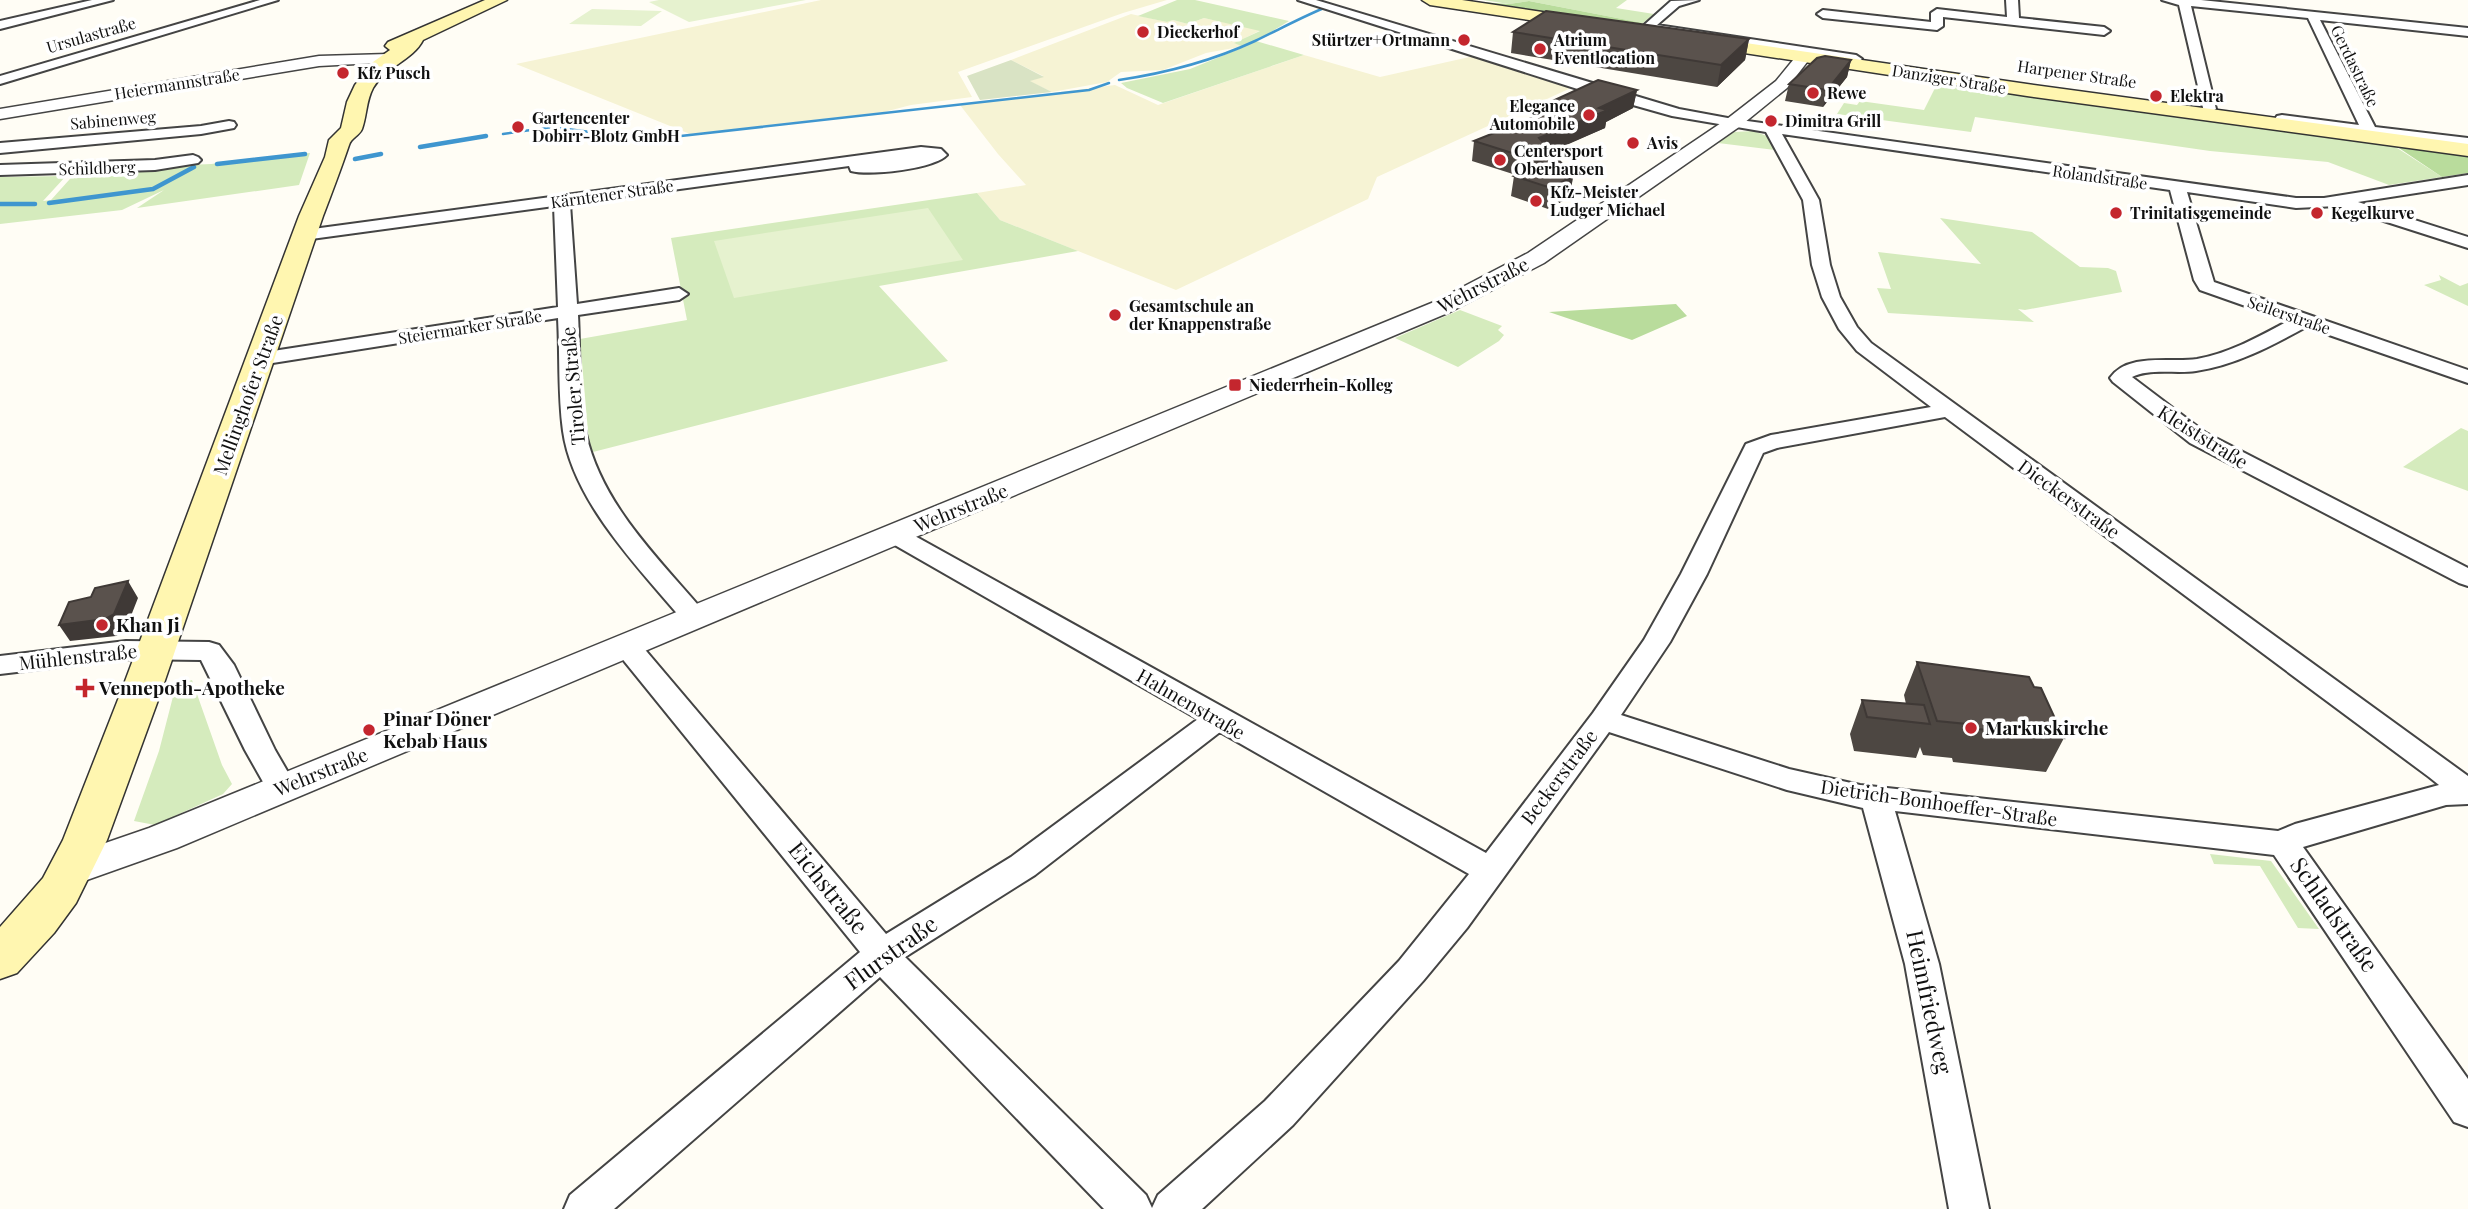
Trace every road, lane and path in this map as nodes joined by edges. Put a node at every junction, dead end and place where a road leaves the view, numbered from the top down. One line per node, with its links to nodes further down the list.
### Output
1 (107, 0): 17 (street)
2 (272, 0): 24 (street, Ursulastraße)
3 (499, 0): 23 (main road, Mellinghofer Straße)
4 (1304, 0): 29 (street, Rolandstraße)
5 (1430, 0): 18 (main road)
6 (1653, 0): 11 (street)
7 (1693, 0): 11 (street)
8 (1829, 0): 16 (street)
9 (2168, 0): 10 (street)
10 (2184, 2): 15 (street); 27 (street)
11 (1675, 3): 19 (street)
12 (1978, 3): 16 (street)
13 (2010, 8): 14 (street); 16 (street); 20 (street)
14 (2084, 15)
15 (2312, 15): 21 (street); 32 (street, Gerdastraße)
16 (1978, 18)
17 (0, 25)
18 (1606, 27)
19 (1641, 28): 22 (main road, Danziger Straße)
20 (2104, 31)
21 (2468, 32)
22 (1807, 51): 25 (street, Harpener Straße); 26 (main road, Danziger Straße); 29 (street, Wehrstraße)
23 (376, 60): 28 (street, Heiermannstraße); 43 (main road, Mellinghofer Straße)
24 (0, 80)
25 (1998, 80): 26 (street); 27 (street, Harpener Straße)
26 (1978, 83): 35 (main road, Danziger Straße)
27 (2209, 109): 32 (street, Harpener Straße)
28 (0, 113)
29 (1733, 123): 31 (street, Rolandstraße); 51 (street, Wehrstraße)
30 (229, 125): 34 (street, Sabinenweg)
31 (1772, 129): 40 (street, Rolandstraße); 50 (street, Dieckerstraße)
32 (2369, 130): 33 (street, Harpener Straße)
33 (2468, 143)
34 (0, 148)
35 (2468, 150)
36 (920, 152): 41 (street, Kärntener Straße)
37 (193, 160): 38 (street, Schildberg)
38 (0, 170)
39 (2468, 180): 42 (street, Rolandstraße)
40 (2178, 188): 42 (street, Rolandstraße); 47 (street, Seilerstraße)
41 (562, 200): 43 (street, Kärntener Straße); 46 (street, Tiroler Straße)
42 (2337, 201): 44 (street)
43 (304, 235): 48 (main road, Mellinghofer Straße)
44 (2468, 243)
45 (679, 294): 46 (street, Steiermarker Straße)
46 (567, 312): 48 (street, Steiermarker Straße); 53 (street, Tiroler Straße)
47 (2304, 320): 49 (street, Seilerstraße); 52 (street, Kleiststraße)
48 (260, 359): 55 (main road, Mellinghofer Straße)
49 (2468, 377)
50 (1948, 410): 58 (street, Beckerstraße); 60 (street, Dieckerstraße)
51 (895, 535): 53 (street, Wehrstraße); 57 (street, Hahnenstraße)
52 (2468, 578)
53 (695, 618): 54 (street, Wehrstraße)
54 (626, 645): 59 (street, Wehrstraße); 65 (street, Eichstraße)
55 (156, 650): 56 (street, Mühlenstraße); 59 (street); 64 (main road, Mellinghofer Straße)
56 (0, 665)
57 (1217, 719): 63 (street, Hahnenstraße); 65 (street, Flurstraße)
58 (1603, 720): 61 (street, Dietrich-Bonhoeffer-Straße); 63 (street, Beckerstraße)
59 (282, 788): 64 (street, Wehrstraße)
60 (2468, 793): 62 (street, Schladstraße)
61 (1876, 798): 62 (street, Dietrich-Bonhoeffer-Straße); 71 (street, Heimfriedweg)
62 (2284, 844): 67 (street, Schladstraße)
63 (1489, 870): 70 (street, Beckerstraße)
64 (70, 871): 66 (main road, Mellinghofer Straße)
65 (882, 954): 68 (street, Flurstraße); 69 (street, Eichstraße)
66 (0, 959)
67 (2468, 1110)
68 (584, 1209)
69 (1132, 1209)
70 (1172, 1209)
71 (1969, 1209)

